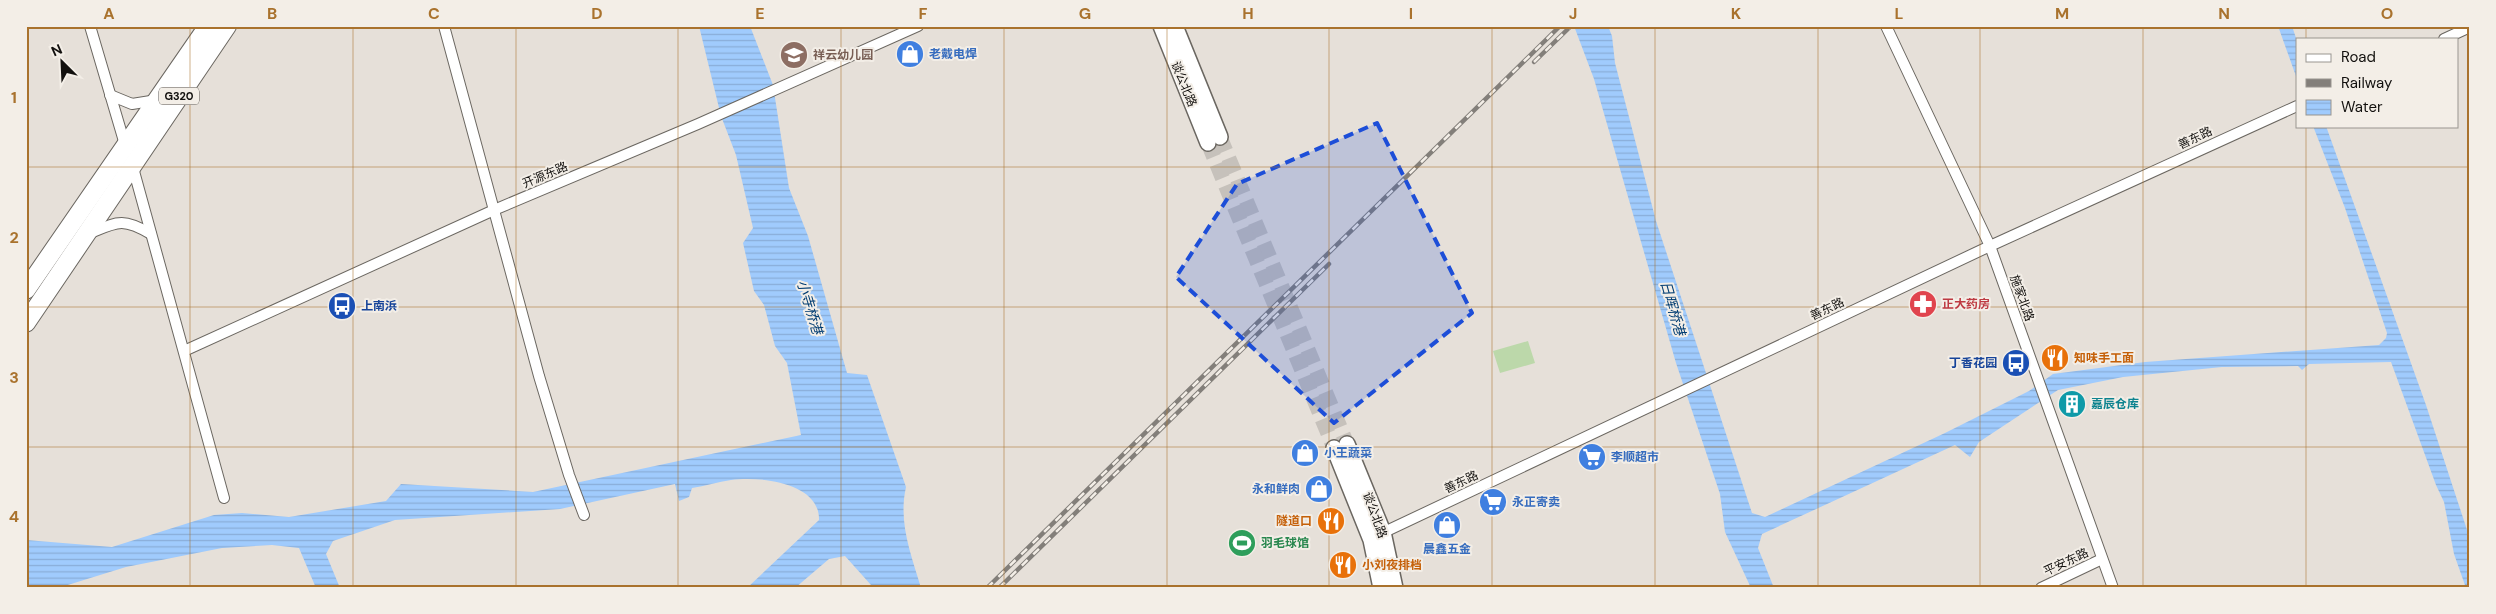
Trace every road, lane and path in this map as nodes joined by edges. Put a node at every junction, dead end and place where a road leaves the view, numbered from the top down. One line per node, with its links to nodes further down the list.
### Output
1 (90, 26): 11 (street)
2 (208, 26): 12 (highway, G320)
3 (227, 26): 15 (highway, G320)
4 (444, 26): 16 (street)
5 (918, 26): 16 (street, 开源东路)
6 (1161, 26): 7 (main road, 谈公北路)
7 (1175, 26)
8 (1886, 26): 19 (street, 施家北路)
9 (2470, 27): 10 (street)
10 (2446, 38)
11 (110, 96): 12 (street); 14 (street)
12 (158, 100): 14 (highway)
13 (2296, 106): 19 (street, 善东路)
14 (126, 147): 15 (street); 20 (highway)
15 (132, 165): 17 (street); 18 (highway, G320)
16 (494, 210): 22 (street, 开源东路); 25 (street)
17 (151, 234): 18 (street); 22 (street)
18 (86, 235): 21 (highway, G320)
19 (1990, 246): 26 (street, 善东路); 27 (street, 施家北路)
20 (30, 284)
21 (26, 323)
22 (184, 351): 24 (street)
23 (1340, 446): 26 (main road, 谈公北路)
24 (224, 498)
25 (584, 516)
26 (1377, 536): 28 (main road, 谈公北路); 29 (main road, 谈公北路)
27 (2102, 559): 30 (street, 平安东路); 31 (street, 施家北路)
28 (1382, 588)
29 (1395, 588)
30 (2041, 588)
31 (2113, 588)

